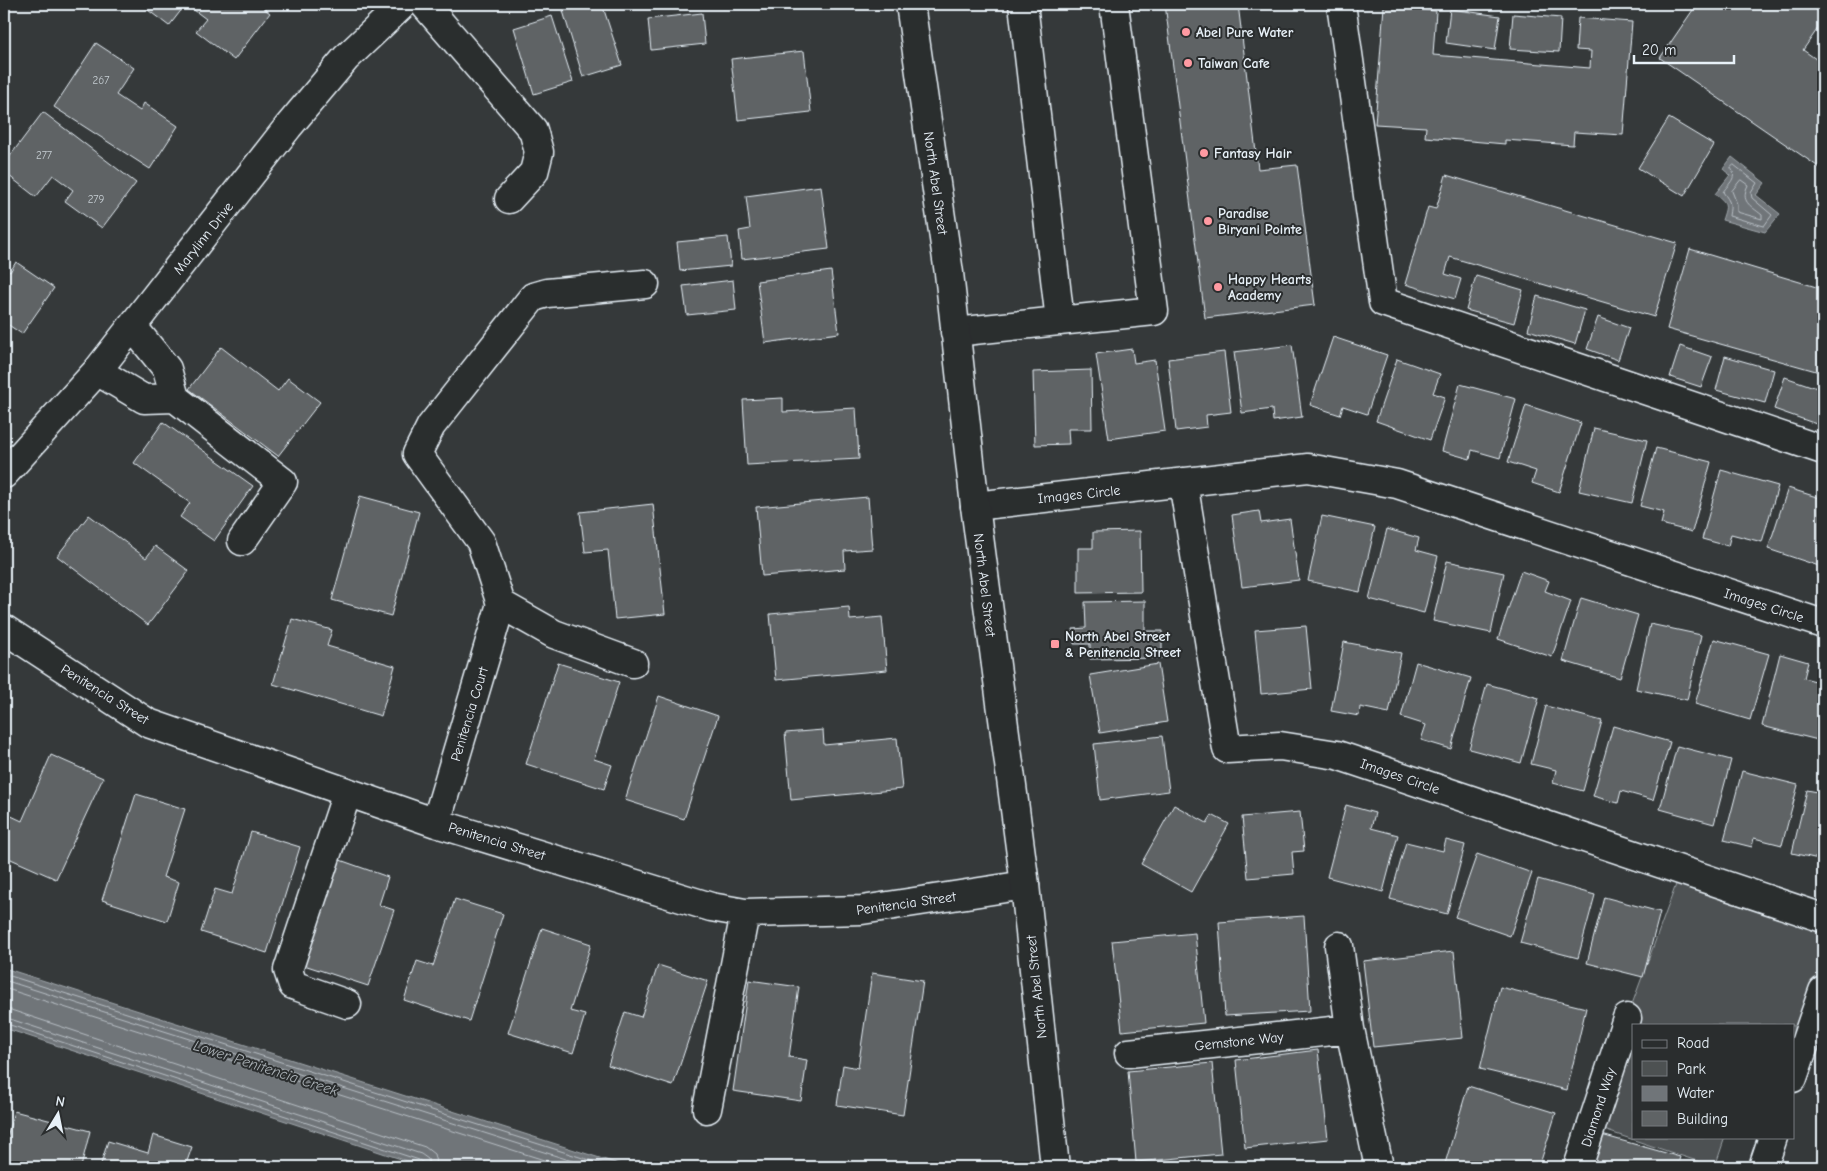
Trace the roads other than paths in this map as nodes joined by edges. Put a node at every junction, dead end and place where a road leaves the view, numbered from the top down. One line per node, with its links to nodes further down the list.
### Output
1 (403, 4): 10 (street, Marylinn Drive)
2 (424, 4): 7 (street)
3 (910, 4): 11 (street, North Abel Street)
4 (1023, 4): 9 (street)
5 (1114, 4): 9 (street)
6 (1340, 4): 14 (street)
7 (509, 199)
8 (645, 284): 19 (street)
9 (1060, 321): 11 (street)
10 (133, 327): 12 (street, Marylinn Drive); 13 (street)
11 (955, 332): 17 (street, North Abel Street)
12 (97, 371): 13 (street); 15 (street, Marylinn Drive)
13 (175, 398): 18 (street)
14 (1823, 450)
15 (4, 474)
16 (1183, 482): 17 (street, Images Circle); 20 (street, Images Circle); 27 (street, Images Circle)
17 (975, 506): 25 (street, North Abel Street)
18 (242, 541)
19 (501, 604): 22 (street); 24 (street, Penitencia Court)
20 (1823, 624)
21 (4, 629): 23 (street, Penitencia Street)
22 (633, 663)
23 (347, 793): 24 (street, Penitencia Street); 30 (street)
24 (436, 823): 26 (street, Penitencia Street)
25 (1024, 885): 26 (street, Penitencia Street); 37 (street, North Abel Street)
26 (745, 913): 35 (street)
27 (1823, 918)
28 (1339, 946): 32 (street)
29 (1823, 991): 34 (street)
30 (347, 1004)
31 (1627, 1018): 39 (street, Diamond Way)
32 (1350, 1029): 33 (street, Gemstone Way); 38 (street)
33 (1129, 1053)
34 (1794, 1075)
35 (707, 1109)
36 (1773, 1138): 40 (street)
37 (1055, 1167)
38 (1379, 1167)
39 (1578, 1167)
40 (1763, 1167)

